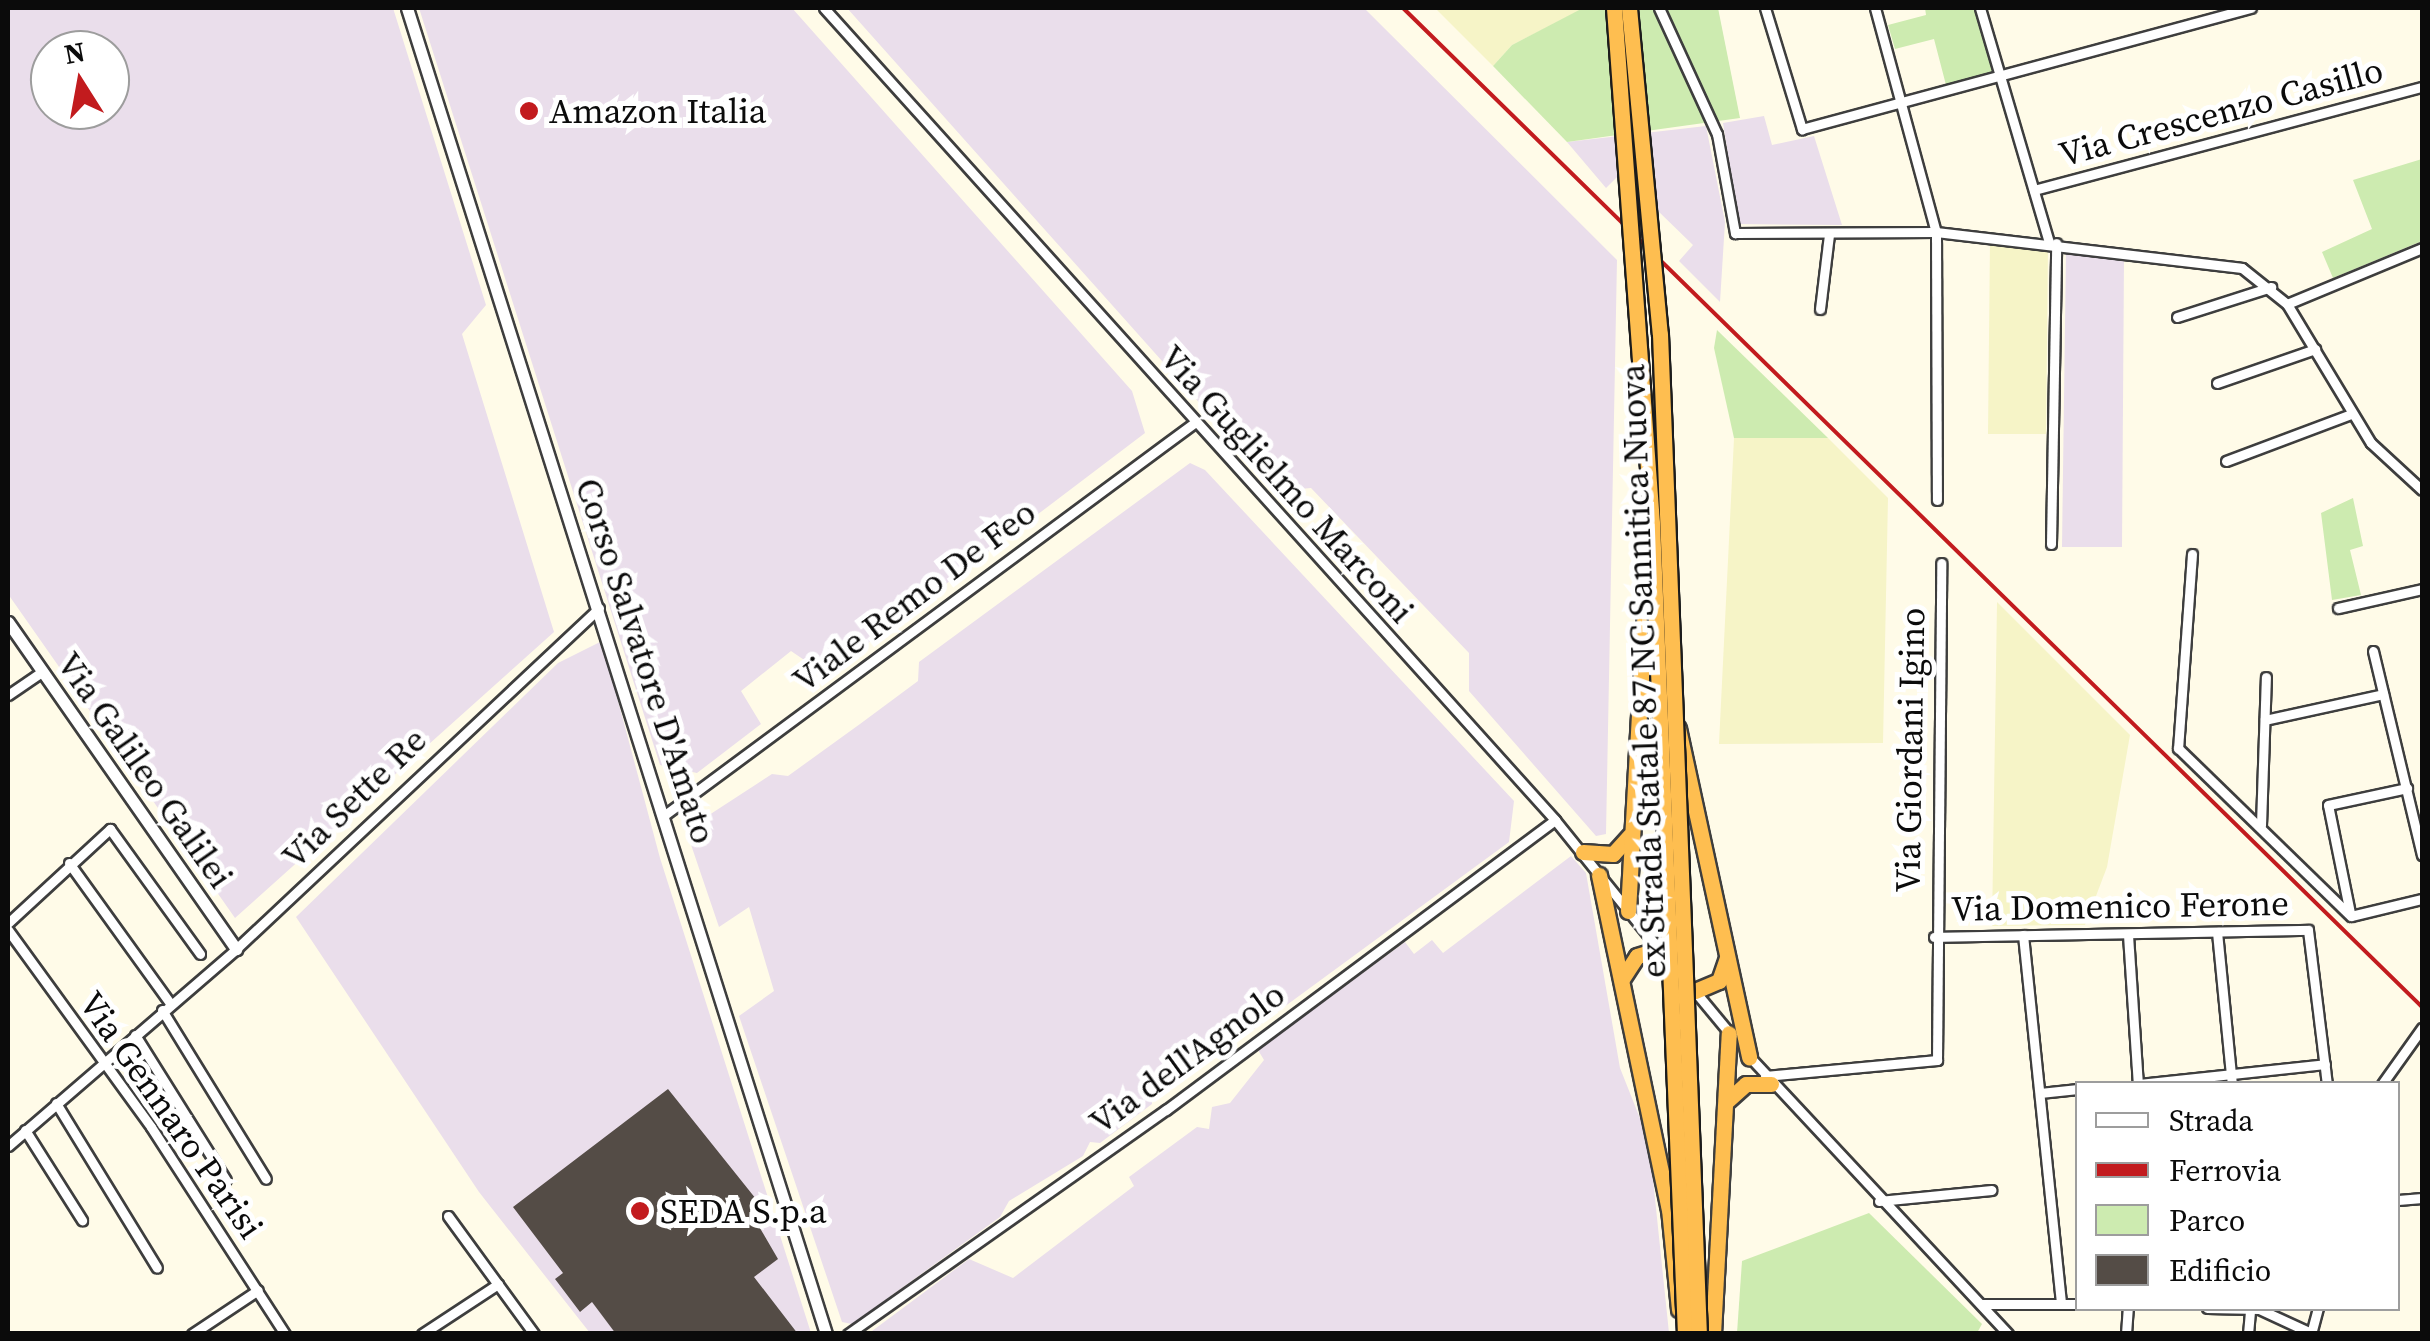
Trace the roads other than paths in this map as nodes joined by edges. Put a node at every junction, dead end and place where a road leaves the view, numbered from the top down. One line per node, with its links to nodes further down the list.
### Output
1 (407, 8): 34 (street, Corso Salvatore D'Amato)
2 (824, 8): 25 (street, Via Guglielmo Marconi)
3 (1614, 8): 29 (highway, ex Strada Statale 87 NC Sannitica Nuova, bridge)
4 (1629, 8): 43 (highway, ex Strada Statale 87 NC Sannitica Nuova, bridge)
5 (1659, 8): 15 (street)
6 (1765, 8): 12 (street)
7 (1874, 8): 12 (street)
8 (1980, 8): 10 (street)
9 (2251, 8): 10 (street)
10 (2001, 76): 12 (street); 13 (street)
11 (2422, 88): 13 (street, Via Crescenzo Casillo)
12 (1901, 102): 14 (street)
13 (2034, 190): 16 (street)
14 (1936, 232): 15 (street); 16 (street); 28 (street)
15 (1829, 235): 20 (street)
16 (2052, 243): 18 (street); 30 (street)
17 (2422, 248): 19 (street)
18 (2271, 287): 19 (street); 21 (street)
19 (2287, 304): 22 (street)
20 (1820, 309)
21 (2178, 317)
22 (2315, 349): 23 (street); 24 (street)
23 (2217, 383)
24 (2351, 414): 26 (street); 27 (street)
25 (1194, 422): 45 (street, Viale Remo De Feo); 46 (street, Via Guglielmo Marconi)
26 (2226, 461)
27 (2422, 490)
28 (1937, 500)
29 (1652, 515): 48 (highway, bridge); 106 (highway, ex Strada Statale 87 NC Sannitica Nuova, bridge)
30 (2051, 544)
31 (2192, 554): 47 (street)
32 (1941, 562): 60 (street, Via Giordani Igino)
33 (2422, 589): 35 (street)
34 (601, 606): 45 (street, Corso Salvatore D'Amato); 62 (street, Via Sette Re)
35 (2338, 608)
36 (8, 622): 38 (street, Via Galileo Galilei)
37 (2373, 651): 40 (street)
38 (44, 671): 41 (street); 62 (street, Via Galileo Galilei)
39 (2266, 676): 42 (street)
40 (2383, 694): 42 (street); 44 (street)
41 (8, 695)
42 (2265, 720): 47 (street)
43 (1677, 724): 61 (highway, bridge); 107 (highway, ex Strada Statale 87 NC Sannitica Nuova, bridge)
44 (2408, 788): 50 (street); 55 (street)
45 (666, 814): 104 (street, Corso Salvatore D'Amato)
46 (1554, 820): 49 (street, Via Guglielmo Marconi); 105 (street, Via dell'Agnolo)
47 (2261, 825): 55 (street)
48 (1633, 826): 49 (highway); 54 (highway)
49 (1582, 852): 52 (street, Via Guglielmo Marconi)
50 (2422, 855)
51 (68, 863): 56 (street); 64 (street); 67 (street)
52 (1599, 874): 54 (street, Via Guglielmo Marconi); 65 (highway)
53 (2422, 899): 55 (street)
54 (1628, 911): 63 (street, Via Guglielmo Marconi)
55 (2351, 916)
56 (8, 926): 72 (street, Via Gennaro Parisi)
57 (2217, 932): 58 (street, Via Domenico Ferone); 73 (street, Via Domenico Ferone); 74 (street)
58 (2128, 934): 59 (street, Via Domenico Ferone); 76 (street)
59 (2024, 935): 60 (street, Via Domenico Ferone); 81 (street)
60 (1934, 938): 75 (street, Via Giordani Igino)
61 (1728, 948): 66 (highway); 71 (highway)
62 (236, 949): 67 (street, Via Sette Re)
63 (1660, 949): 65 (highway); 66 (street, Via Guglielmo Marconi)
64 (200, 954)
65 (1622, 978): 106 (highway, bridge)
66 (1700, 996): 69 (street, Via Guglielmo Marconi)
67 (166, 1006): 70 (street, Via Sette Re); 86 (street)
68 (2422, 1028): 79 (street)
69 (1729, 1033): 71 (street, Via Guglielmo Marconi); 82 (highway)
70 (135, 1035): 72 (street, Via Sette Re); 87 (street)
71 (1749, 1057): 75 (street, Via Guglielmo Marconi)
72 (103, 1063): 83 (street, Via Sette Re); 94 (street, Via Gennaro Parisi)
73 (2325, 1064): 74 (street); 78 (street)
74 (2231, 1078): 77 (street)
75 (1768, 1080): 82 (highway); 89 (street, Via Guglielmo Marconi)
76 (2138, 1081)
77 (2184, 1081)
78 (2327, 1081)
79 (2384, 1081)
80 (2075, 1089): 81 (street)
81 (2040, 1092): 95 (street)
82 (1726, 1102): 108 (highway)
83 (56, 1104): 84 (street, Via Sette Re); 92 (street)
84 (25, 1130): 85 (street, Via Sette Re); 91 (street)
85 (8, 1146)
86 (266, 1179)
87 (226, 1180)
88 (1991, 1190): 89 (street)
89 (1878, 1201): 97 (street, Via Guglielmo Marconi)
90 (448, 1216): 93 (street)
91 (82, 1220)
92 (157, 1268)
93 (498, 1284): 102 (street); 103 (street)
94 (258, 1290): 100 (street); 101 (street, Via Gennaro Parisi)
95 (2061, 1300): 96 (street); 97 (street)
96 (2075, 1303)
97 (1981, 1304): 109 (street, Via Guglielmo Marconi)
98 (2261, 1311): 99 (street)
99 (2311, 1333)
100 (192, 1334)
101 (285, 1334)
102 (422, 1334)
103 (534, 1334)
104 (826, 1334)
105 (848, 1334)
106 (1684, 1334)
107 (1700, 1334)
108 (1713, 1334)
109 (2008, 1334)

